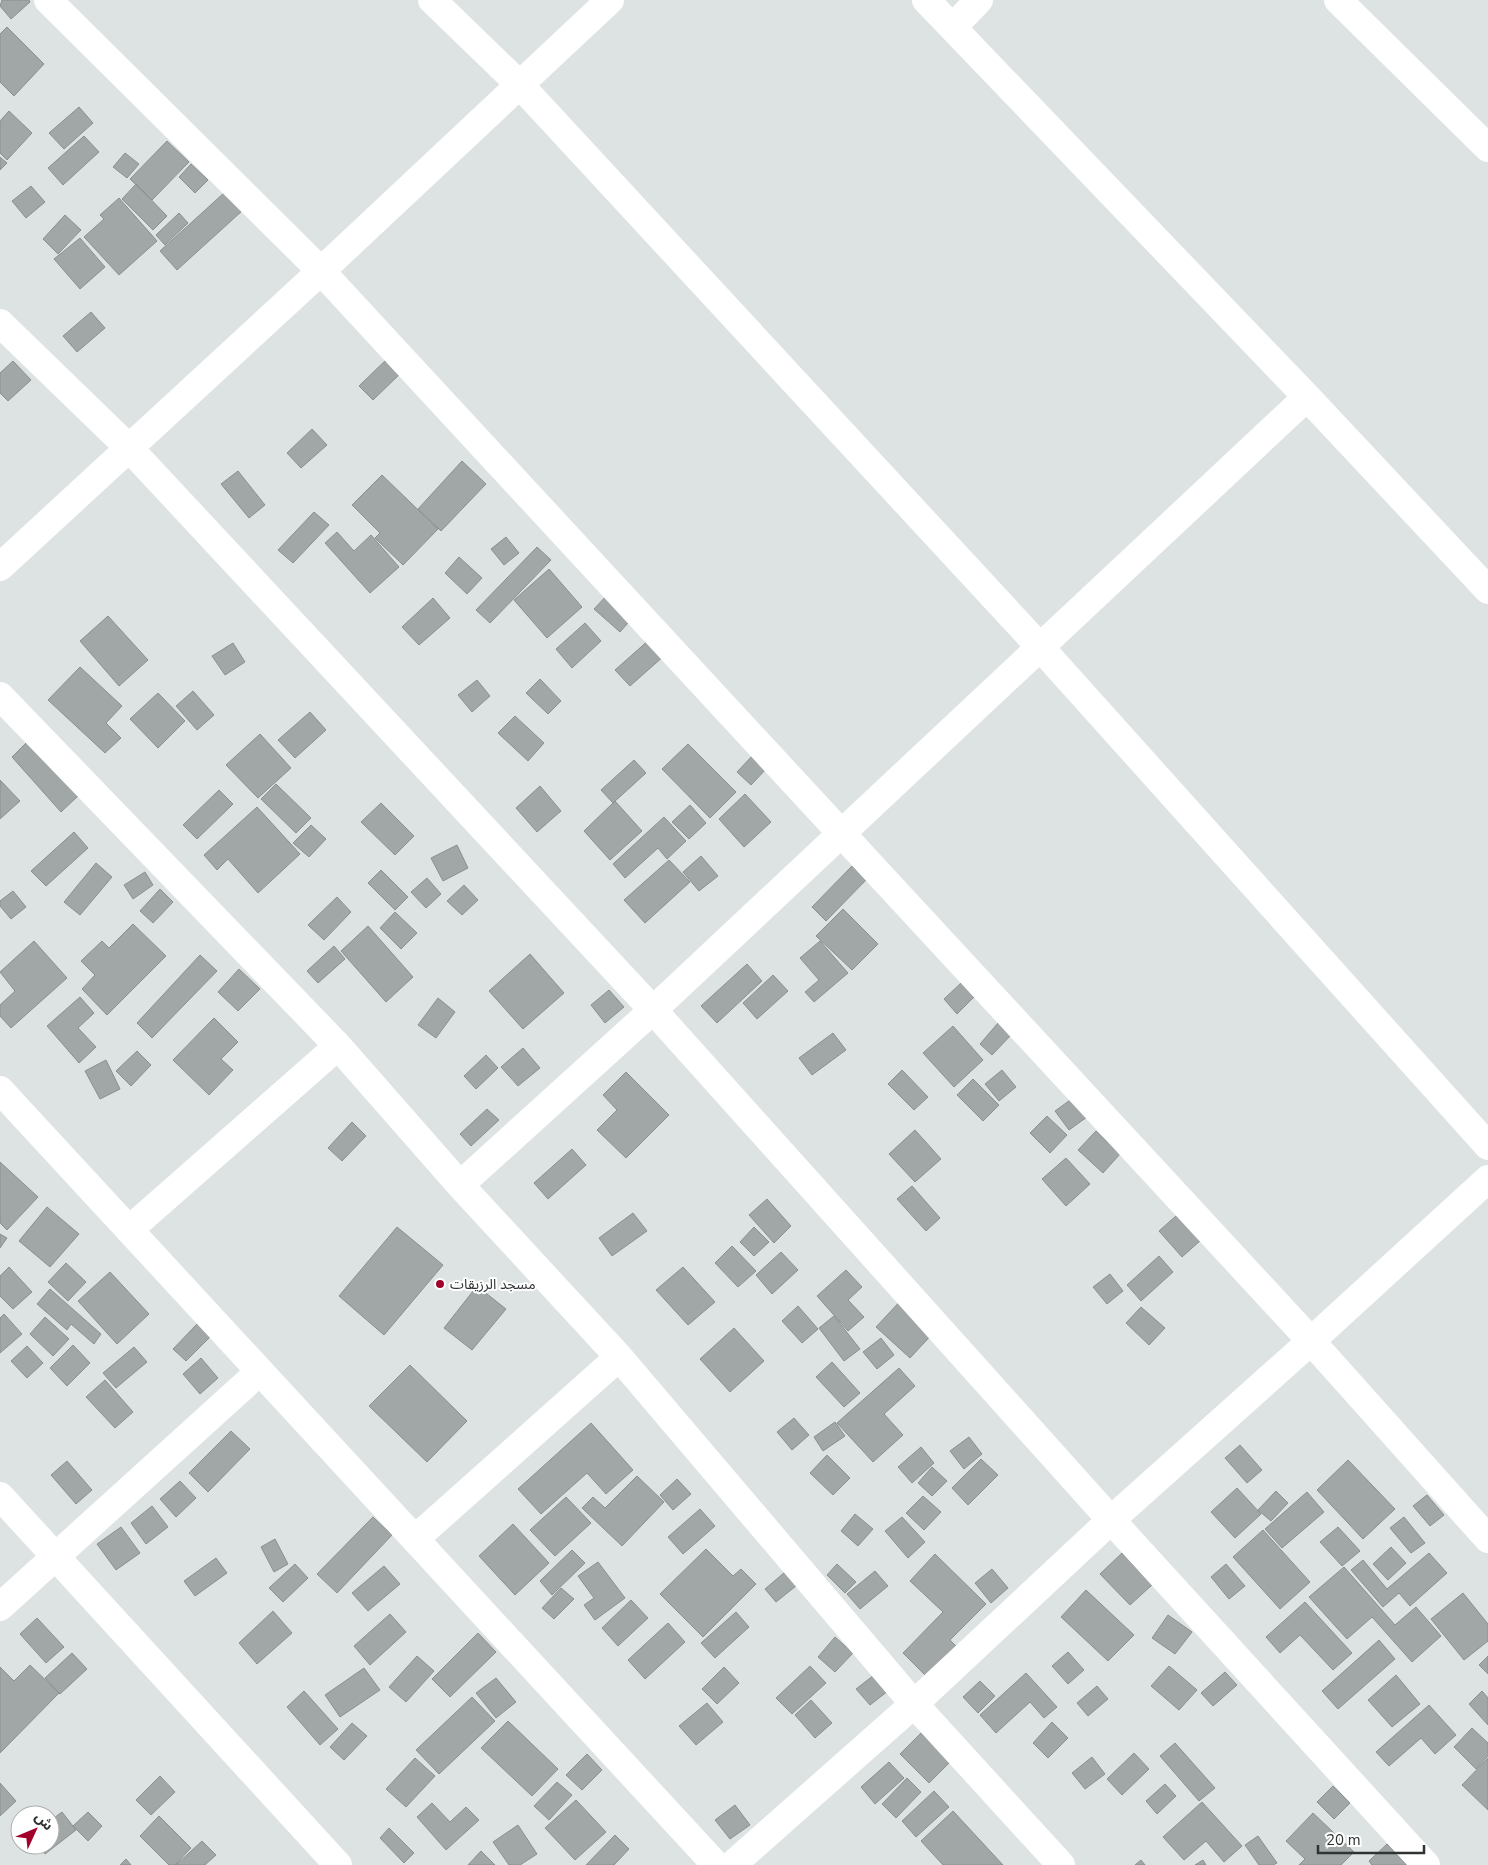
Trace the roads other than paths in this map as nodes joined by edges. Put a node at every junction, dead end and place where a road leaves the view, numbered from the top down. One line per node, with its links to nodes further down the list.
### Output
1 (48, 0): 10 (street)
2 (432, 0): 8 (street)
3 (610, 0): 8 (street)
4 (926, 0): 7 (street)
5 (979, 0): 7 (street)
6 (1338, 0): 9 (street)
7 (953, 28): 12 (street)
8 (520, 85): 10 (street); 16 (street)
9 (1484, 137)
10 (321, 272): 13 (street); 18 (street)
11 (0, 323): 13 (street)
12 (1307, 397): 15 (street); 16 (street)
13 (130, 450): 14 (street); 19 (street)
14 (0, 567)
15 (1488, 590)
16 (1040, 647): 18 (street); 22 (street)
17 (0, 696): 20 (street)
18 (842, 833): 19 (street); 26 (street)
19 (653, 1010): 24 (street); 30 (street)
20 (338, 1046): 24 (street); 25 (street)
21 (0, 1090): 25 (street)
22 (1488, 1146)
23 (1488, 1179): 26 (street)
24 (460, 1185): 27 (street)
25 (130, 1228): 28 (street)
26 (1311, 1342): 30 (street); 32 (street)
27 (619, 1358): 31 (street); 35 (street)
28 (259, 1372): 31 (street); 33 (street)
29 (0, 1496): 33 (street)
30 (1110, 1520): 35 (street); 40 (street)
31 (416, 1538): 37 (street)
32 (1488, 1539)
33 (54, 1557): 34 (street); 36 (street)
34 (0, 1607)
35 (914, 1704): 38 (street); 39 (street)
36 (338, 1865)
37 (716, 1865)
38 (732, 1865)
39 (1061, 1865)
40 (1426, 1865)

